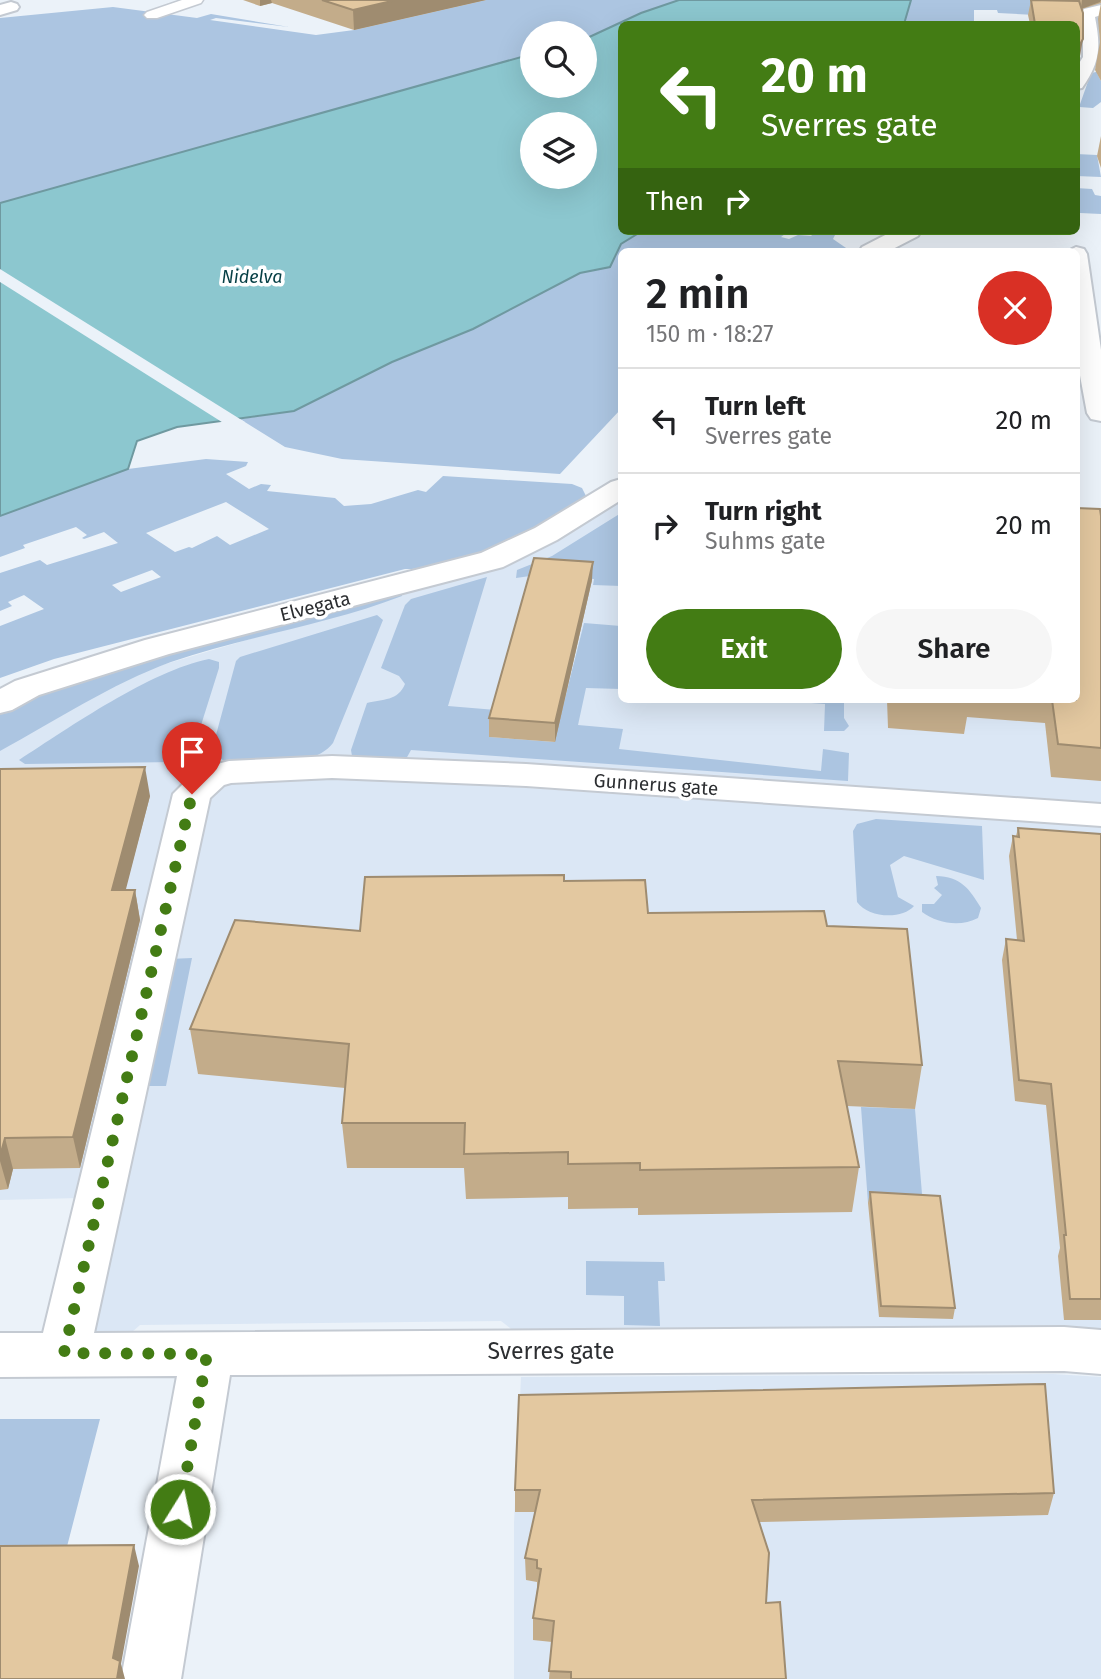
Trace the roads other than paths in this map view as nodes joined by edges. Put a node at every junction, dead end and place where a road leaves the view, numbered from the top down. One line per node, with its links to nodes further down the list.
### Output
1 (197, 0): 3 (street); 4 (street)
2 (1101, 10): 5 (street)
3 (152, 15)
4 (190, 18)
5 (1080, 76)
6 (902, 235): 7 (street)
7 (878, 248)
8 (1080, 291): 9 (street)
9 (1101, 413)
10 (618, 490): 11 (street, Elvegata)
11 (0, 703)
12 (1101, 815): 14 (street, Gunnerus gate)
13 (1101, 1352): 15 (street, Sverres gate)
14 (64, 1353): 15 (street, Sverres gate); 16 (street, Sverres gate)
15 (207, 1354): 17 (street)
16 (0, 1355)
17 (151, 1679)

